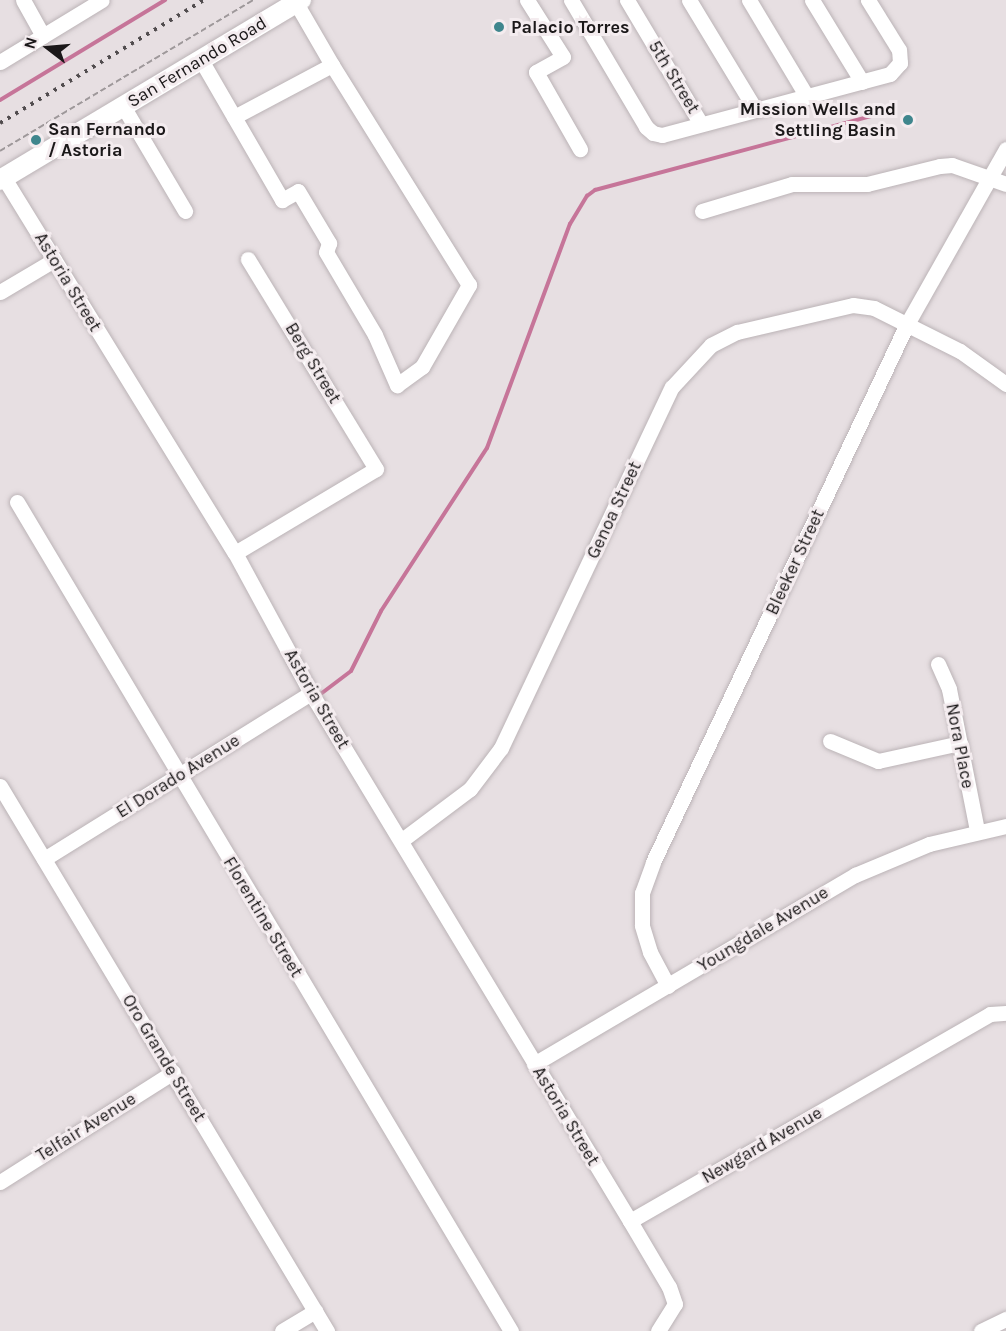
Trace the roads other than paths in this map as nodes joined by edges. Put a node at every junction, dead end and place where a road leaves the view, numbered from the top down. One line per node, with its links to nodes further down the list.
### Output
1 (23, 0): 11 (street)
2 (101, 0): 11 (street)
3 (527, 0): 21 (street)
4 (571, 0): 20 (street)
5 (627, 0): 20 (street, 5th Street)
6 (689, 0): 18 (street)
7 (749, 0): 16 (street)
8 (812, 0): 15 (street)
9 (868, 0): 15 (street)
10 (298, 2): 12 (main road, San Fernando Road); 14 (street)
11 (43, 36): 13 (street)
12 (201, 60): 17 (main road, San Fernando Road); 19 (street)
13 (0, 62)
14 (332, 65): 19 (street); 19 (street)
15 (862, 82): 16 (street)
16 (807, 97): 18 (street)
17 (123, 106): 24 (main road, San Fernando Road); 26 (street)
18 (754, 109): 20 (street)
19 (234, 117)
20 (701, 124)
21 (580, 149)
22 (1006, 149): 23 (street, Bleeker Street)
23 (989, 178): 25 (street); 27 (street); 31 (street, Bleeker Street)
24 (2, 179): 29 (street, Astoria Street)
25 (1006, 184)
26 (185, 211)
27 (702, 211)
28 (249, 259): 34 (street, Berg Street)
29 (54, 260): 30 (street); 34 (street, Astoria Street)
30 (0, 292)
31 (907, 324): 32 (street, Genoa Street); 43 (street, Genoa Street); 45 (street, Bleeker Street)
32 (1006, 384)
33 (18, 502): 39 (street, Florentine Street)
34 (235, 553): 36 (street, Astoria Street)
35 (938, 664): 38 (street, Nora Place)
36 (311, 693): 39 (street, El Dorado Avenue); 43 (street, Astoria Street)
37 (830, 741): 38 (street)
38 (960, 743): 42 (street, Nora Place)
39 (179, 776): 44 (street, El Dorado Avenue); 55 (street, Florentine Street)
40 (0, 786): 44 (street, Oro Grande Street)
41 (1006, 826): 42 (street, Youngdale Avenue)
42 (977, 831): 45 (street, Youngdale Avenue)
43 (402, 840): 47 (street, Astoria Street)
44 (44, 859): 48 (street, Oro Grande Street)
45 (668, 986): 47 (street, Youngdale Avenue)
46 (1006, 1013): 50 (street, Newgard Avenue)
47 (534, 1064): 50 (street, Astoria Street)
48 (172, 1072): 49 (street, Telfair Avenue); 51 (street, Oro Grande Street)
49 (0, 1182)
50 (630, 1221): 56 (street)
51 (315, 1311): 53 (street); 54 (street, Oro Grande Street)
52 (1006, 1319): 57 (street)
53 (282, 1331)
54 (327, 1331)
55 (511, 1331)
56 (658, 1331)
57 (981, 1331)

